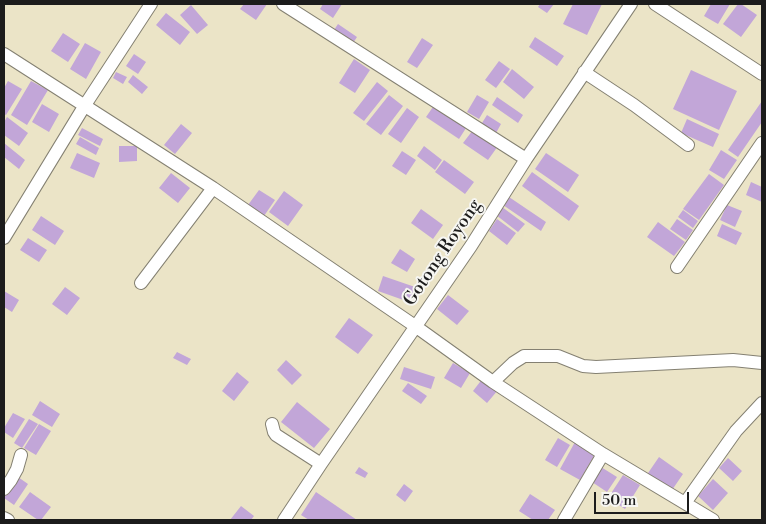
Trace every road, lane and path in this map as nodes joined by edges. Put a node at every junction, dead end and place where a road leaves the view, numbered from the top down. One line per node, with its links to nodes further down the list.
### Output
1 (151, 4): 8 (street)
2 (283, 4): 11 (street)
3 (631, 4): 6 (street, Gotong Royong)
4 (655, 4): 7 (street)
5 (4, 54): 8 (street)
6 (584, 72): 10 (street); 11 (street, Gotong Royong)
7 (762, 74)
8 (85, 105): 12 (street); 13 (street)
9 (762, 143): 14 (street)
10 (688, 145)
11 (526, 159): 16 (street, Gotong Royong)
12 (213, 188): 15 (street); 16 (street)
13 (4, 238)
14 (676, 268)
15 (141, 283)
16 (415, 326): 18 (street); 23 (street, Gotong Royong)
17 (762, 363): 18 (street)
18 (493, 382): 21 (street)
19 (762, 403): 25 (street)
20 (272, 424): 23 (street)
21 (603, 454): 25 (street); 29 (street)
22 (21, 455): 24 (street)
23 (321, 464): 28 (street, Gotong Royong)
24 (4, 489)
25 (685, 504): 30 (street)
26 (4, 518): 27 (street)
27 (8, 520)
28 (284, 520)
29 (564, 520)
30 (713, 520)

